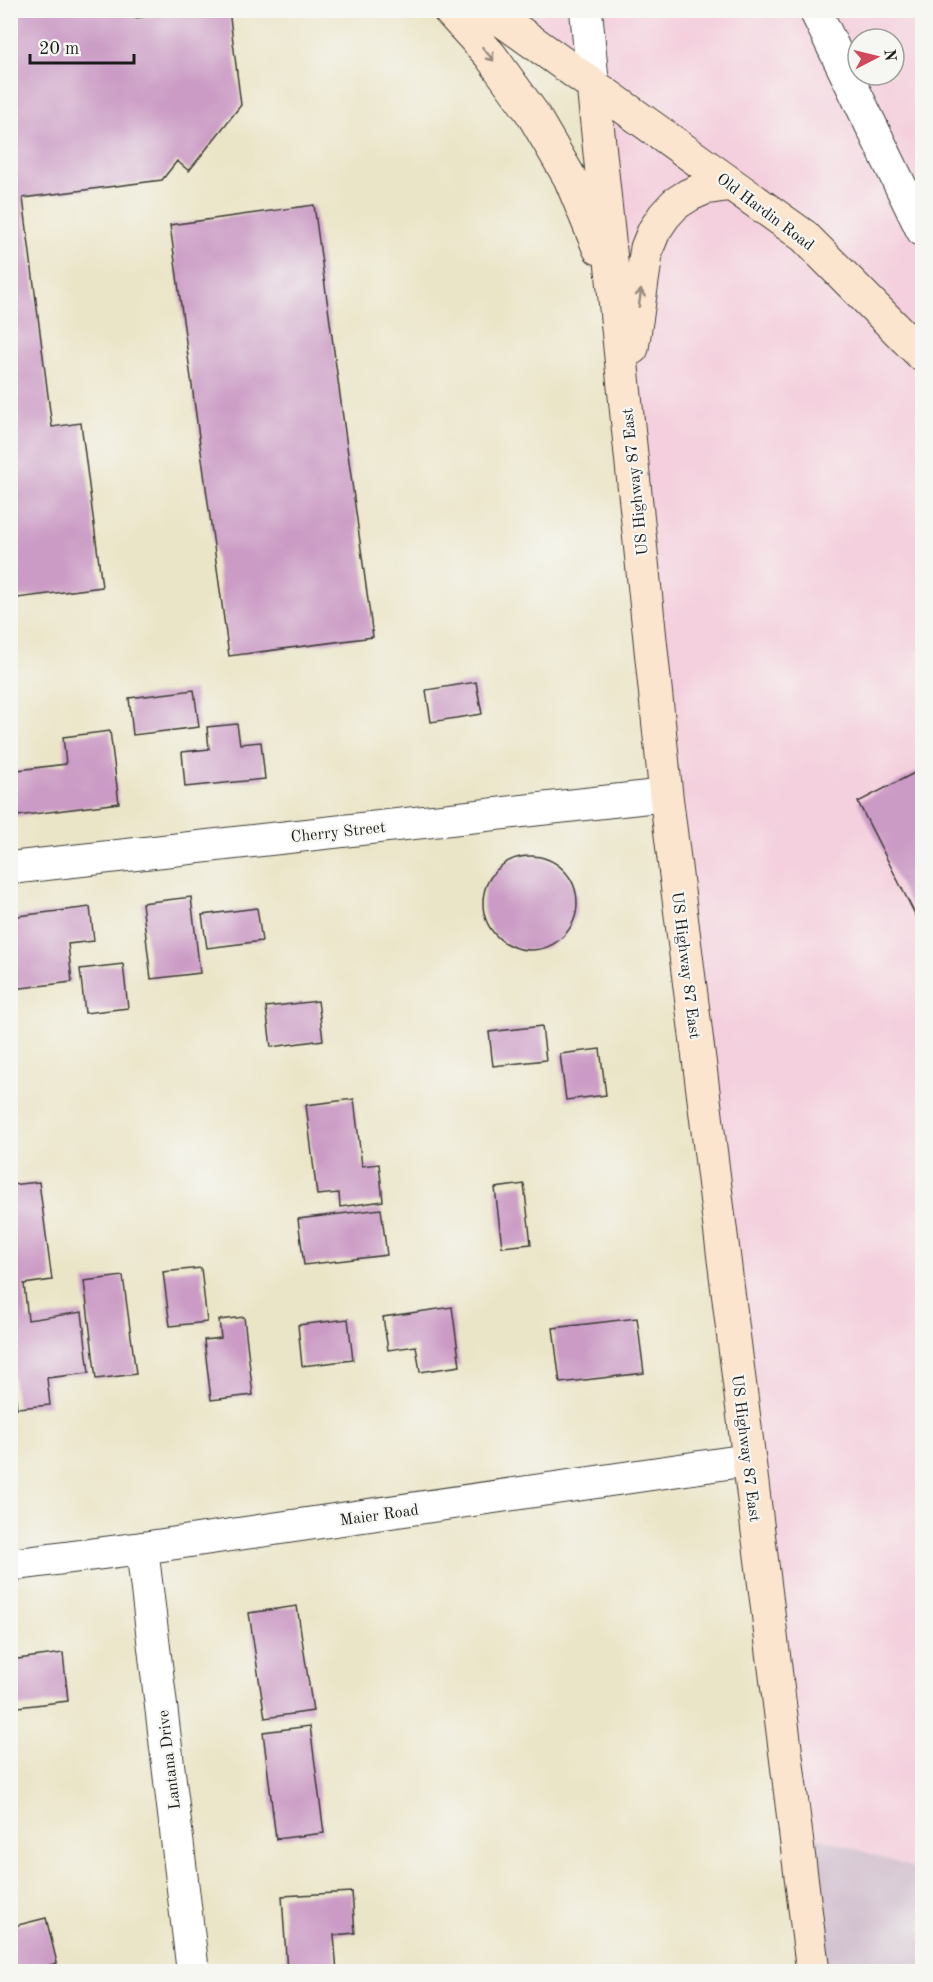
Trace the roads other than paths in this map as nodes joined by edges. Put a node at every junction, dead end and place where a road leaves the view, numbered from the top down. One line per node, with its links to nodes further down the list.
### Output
1 (449, 10): 8 (street, one-way to 8)
2 (488, 10): 5 (street)
3 (586, 10): 5 (street)
4 (815, 10): 7 (street)
5 (593, 85): 6 (street, Old Hardin Road); 8 (street, US Highway 87 East)
6 (731, 184): 9 (street, Old Hardin Road); 10 (street, one-way to 6)
7 (922, 230)
8 (617, 321): 10 (street, US Highway 87 East)
9 (922, 355)
10 (625, 397): 11 (street, US Highway 87 East)
11 (666, 795): 12 (street, Cherry Street); 13 (street, US Highway 87 East)
12 (10, 868)
13 (748, 1460): 14 (street, Maier Road); 17 (street, US Highway 87 East)
14 (142, 1548): 15 (street, Maier Road); 16 (street, Lantana Drive)
15 (10, 1565)
16 (193, 1971)
17 (813, 1971)

